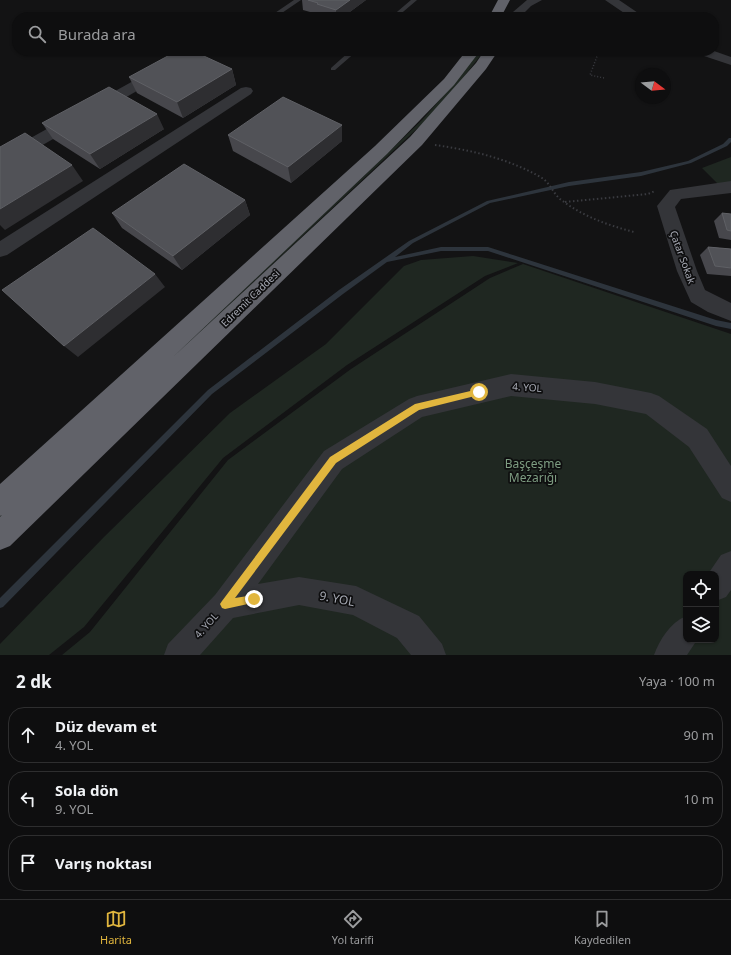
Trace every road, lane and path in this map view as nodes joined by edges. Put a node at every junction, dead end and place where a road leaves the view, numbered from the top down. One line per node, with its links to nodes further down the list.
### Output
1 (298, 0): 8 (lane)
2 (414, 0): 9 (lane)
3 (520, 0): 11 (highway)
4 (536, 0): 12 (street)
5 (611, 0): 13 (street)
6 (616, 0): 14 (street)
7 (501, 1): 10 (highway)
8 (280, 12)
9 (400, 12)
10 (497, 12)
11 (514, 12)
12 (518, 12)
13 (631, 12)
14 (633, 12)
15 (348, 56): 22 (lane)
16 (469, 56): 34 (highway, Edremit Caddesi)
17 (488, 56): 35 (highway, Edremit Caddesi)
18 (597, 56): 23 (path)
19 (717, 56): 20 (street)
20 (731, 61)
21 (170, 67): 26 (street)
22 (333, 68)
23 (604, 78)
24 (246, 91): 31 (street)
25 (429, 145): 29 (path)
26 (0, 162)
27 (731, 187): 28 (street)
28 (661, 198): 29 (path); 32 (street, Çatar Sokak)
29 (564, 202): 30 (path)
30 (634, 232)
31 (0, 250)
32 (731, 312)
33 (731, 489): 38 (street, 4. YOL)
34 (0, 502)
35 (0, 536)
36 (731, 566): 37 (street)
37 (719, 583)
38 (225, 604): 40 (street, 4. YOL); 41 (street, 9. YOL)
39 (683, 635): 42 (street)
40 (179, 655)
41 (431, 655)
42 (669, 655)

